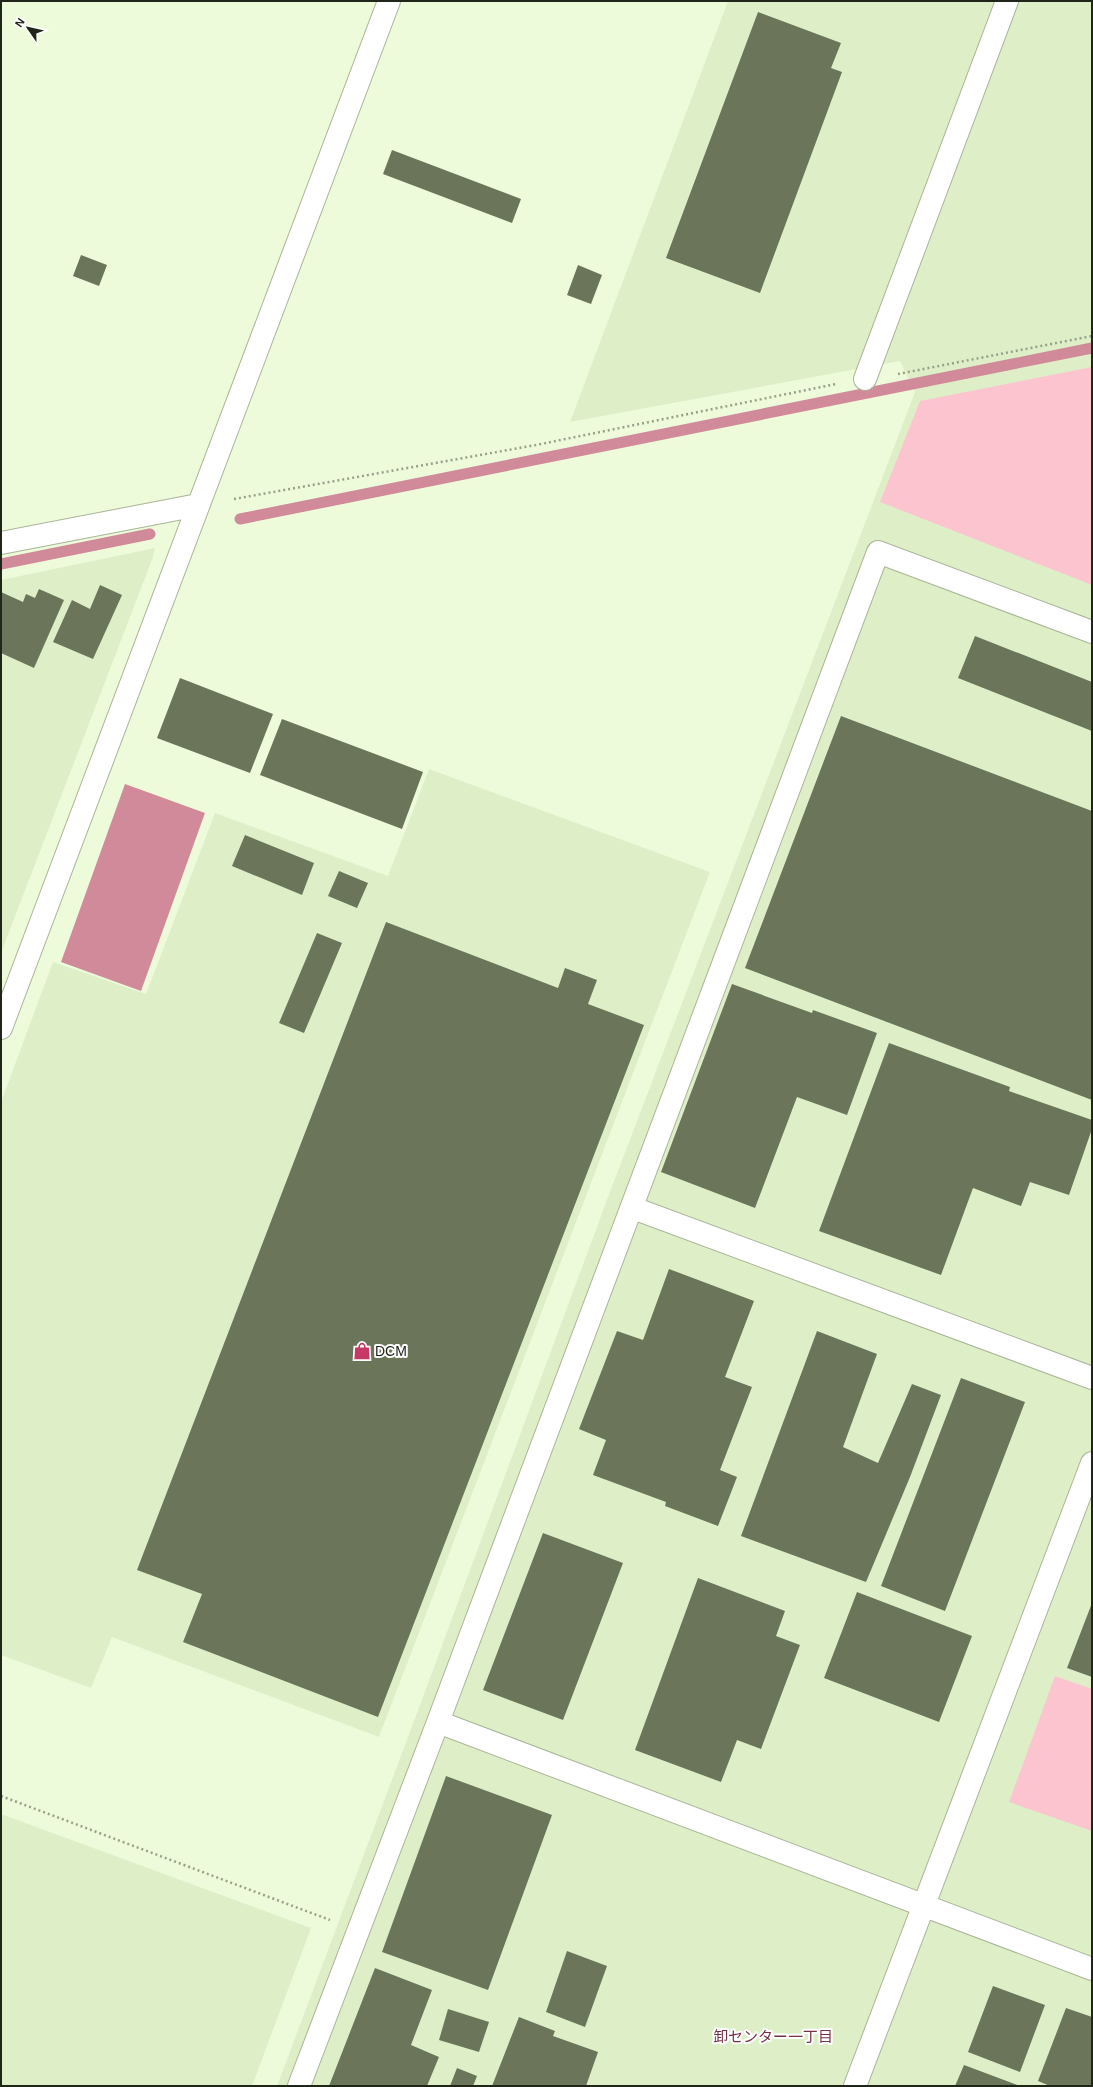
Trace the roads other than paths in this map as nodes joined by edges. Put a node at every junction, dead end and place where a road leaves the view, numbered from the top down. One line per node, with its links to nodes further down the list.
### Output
1 (389, 1): 4 (street)
2 (1008, 1): 3 (street)
3 (864, 379)
4 (198, 505): 5 (street); 7 (street)
5 (1, 543)
6 (1092, 632): 8 (street)
7 (1, 1028)
8 (633, 1208): 9 (street); 11 (street)
9 (1092, 1378)
10 (1092, 1463): 12 (street)
11 (438, 1722): 12 (street); 14 (street)
12 (924, 1904): 13 (street); 15 (street)
13 (1092, 1969)
14 (298, 2086)
15 (856, 2086)

